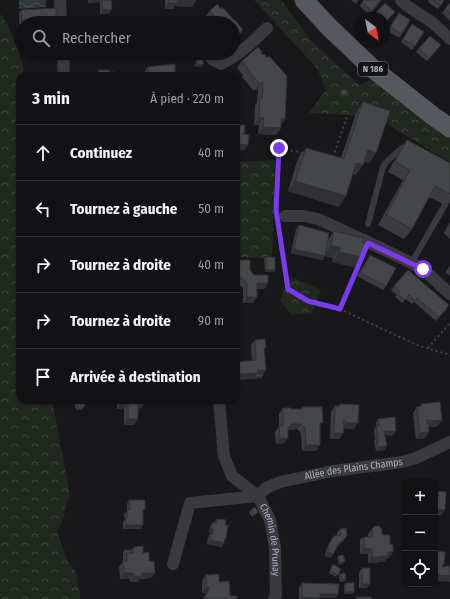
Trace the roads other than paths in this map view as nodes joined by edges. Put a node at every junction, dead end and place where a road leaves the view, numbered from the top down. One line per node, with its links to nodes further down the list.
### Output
1 (60, 0): 5 (street)
2 (304, 0): 16 (main road, N 186)
3 (320, 0): 7 (main road, N 186)
4 (401, 0): 8 (street)
5 (61, 16)
6 (267, 28): 10 (street)
7 (354, 35)
8 (450, 39)
9 (367, 48): 15 (main road, N 186)
10 (240, 53)
11 (63, 60): 14 (street)
12 (214, 60): 13 (street)
13 (230, 60)
14 (64, 72)
15 (450, 113)
16 (450, 128)
17 (411, 150): 20 (lane)
18 (450, 196): 21 (lane)
19 (280, 219): 21 (street)
20 (368, 224)
21 (411, 264): 22 (street)
22 (450, 294)
23 (219, 404): 25 (street, Chemin de Prunay)
24 (450, 442): 25 (street, Allée des Plains Champs)
25 (258, 496): 26 (street); 27 (street, Chemin de Prunay)
26 (173, 564)
27 (274, 599)

